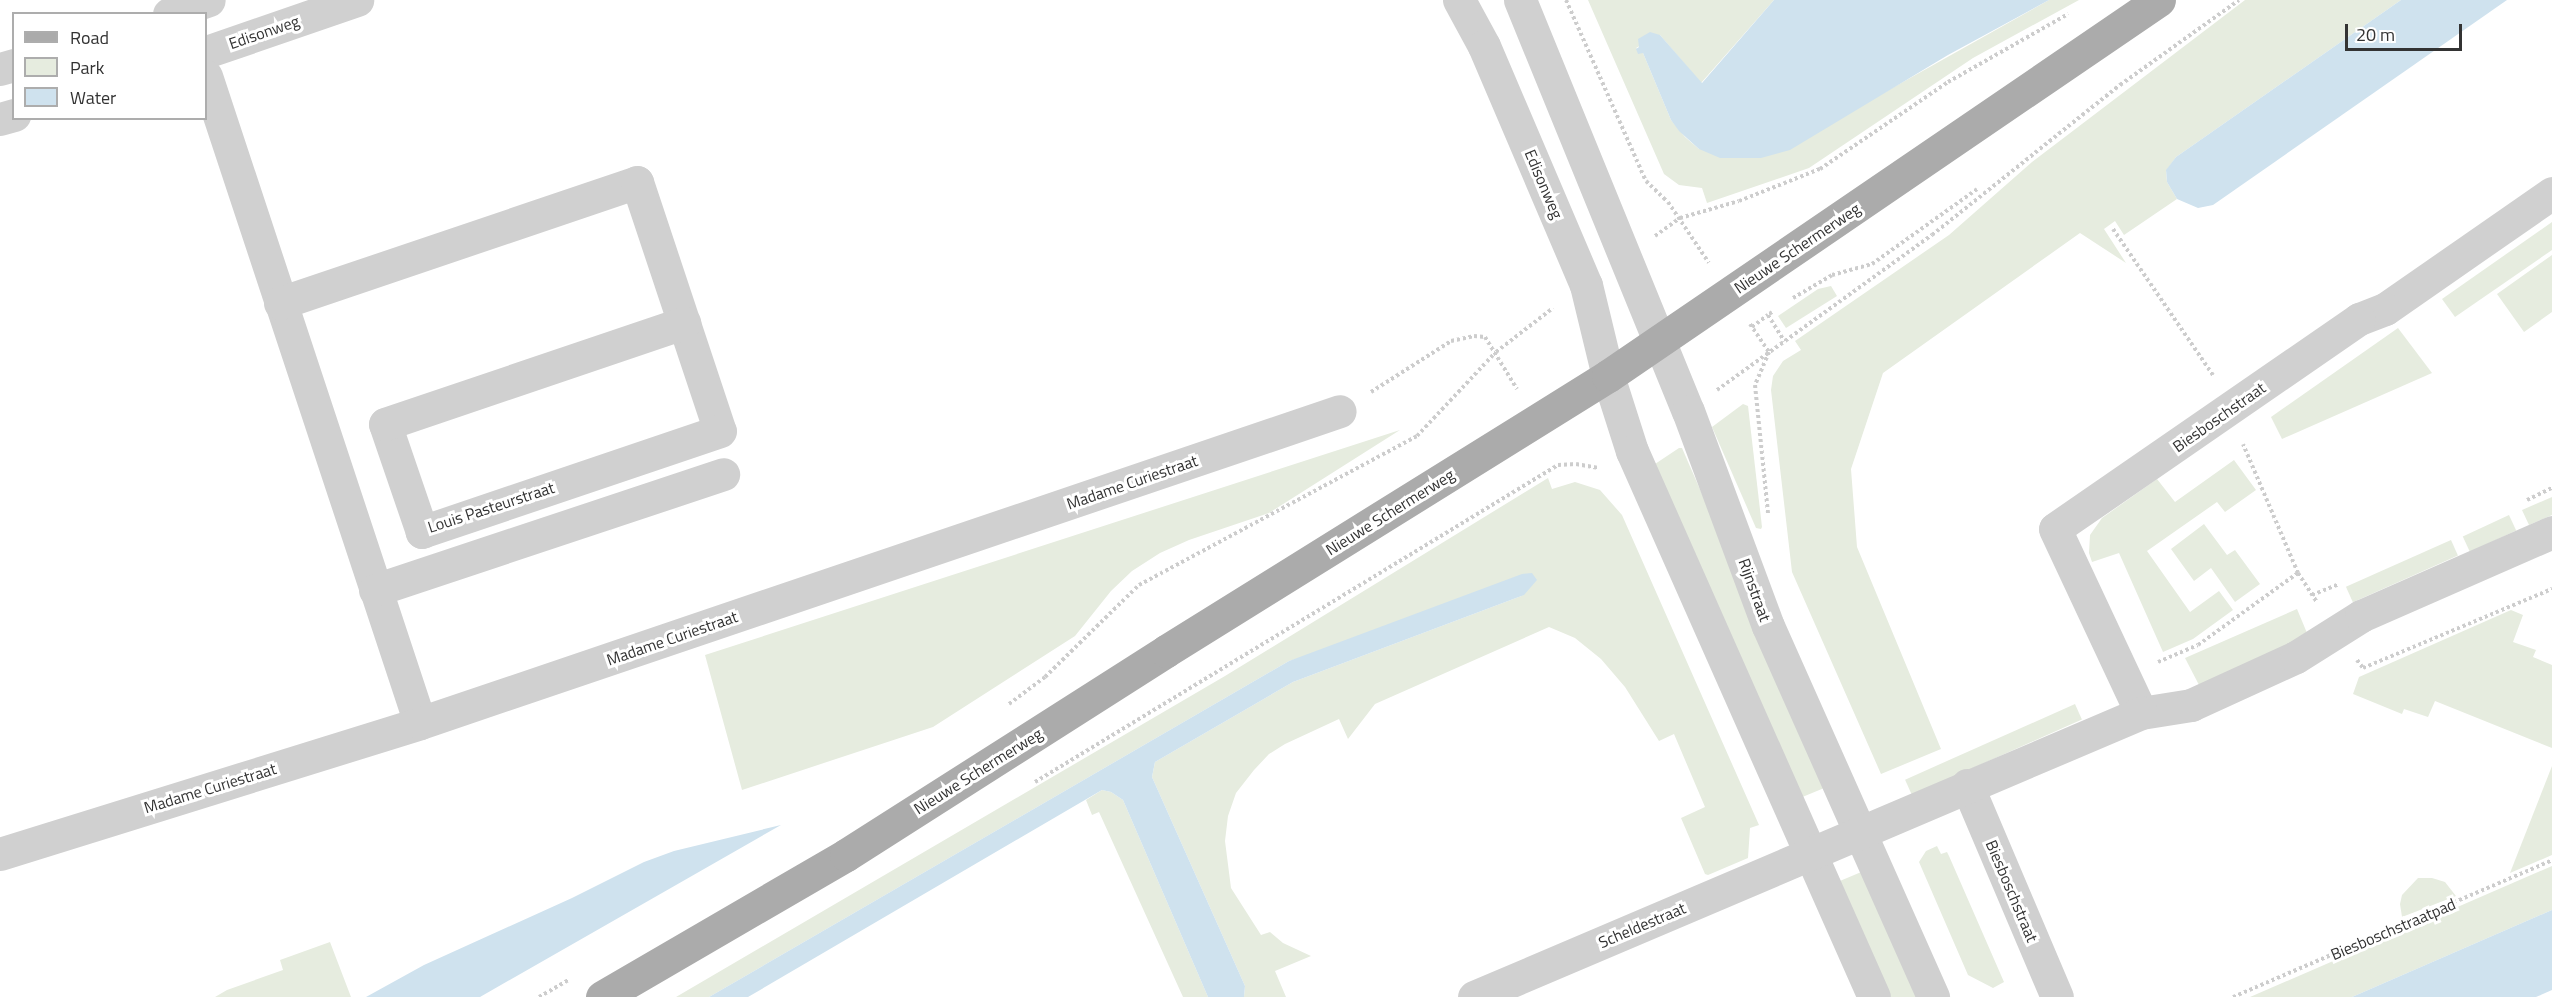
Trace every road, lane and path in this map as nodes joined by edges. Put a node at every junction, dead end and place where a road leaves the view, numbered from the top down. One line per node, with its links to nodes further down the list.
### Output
1 (357, 0): 8 (street, Edisonweg)
2 (1459, 0): 15 (street, Edisonweg)
3 (1520, 0): 14 (street)
4 (1566, 0): 12 (path)
5 (2159, 0): 23 (main road, Nieuwe Schermerweg)
6 (2239, 0): 22 (path)
7 (2072, 11): 12 (path)
8 (207, 52)
9 (207, 79): 17 (street)
10 (1977, 189): 16 (path)
11 (2552, 193): 27 (street, Biesboschstraat)
12 (1680, 218): 14 (path)
13 (2113, 229): 27 (path)
14 (1625, 256): 23 (street)
15 (1586, 285): 24 (path); 26 (street, Edisonweg)
16 (1787, 302)
17 (280, 303): 20 (street, Louis Pasteurstraat); 35 (street)
18 (1778, 308): 19 (path)
19 (1768, 315): 21 (path); 22 (path)
20 (684, 323): 20 (street, Louis Pasteurstraat)
21 (1752, 327)
22 (1784, 340): 25 (path)
23 (1660, 342): 26 (main road, Nieuwe Schermerweg); 29 (street, Rijnstraat)
24 (1496, 352): 28 (path); 38 (path)
25 (1769, 352): 29 (path); 32 (path)
26 (1608, 376): 30 (street); 49 (main road, Nieuwe Schermerweg)
27 (2235, 407): 37 (path); 37 (street, Biesboschstraat)
28 (1340, 411): 40 (street, Madame Curiestraat)
29 (1688, 411): 43 (street, Rijnstraat)
30 (1632, 451): 42 (path); 44 (street)
31 (723, 474): 35 (street)
32 (1768, 515)
33 (2552, 532): 36 (street)
34 (2552, 589): 36 (path)
35 (375, 590): 40 (street)
36 (2335, 630): 39 (street)
37 (2125, 678): 39 (street, Biesboschstraat)
38 (1000, 711)
39 (2141, 713): 41 (street)
40 (420, 723): 45 (street, Madame Curiestraat)
41 (1967, 785): 43 (street); 53 (street, Biesboschstraat)
42 (1027, 786)
43 (1861, 832): 44 (street); 52 (street, Rijnstraat)
44 (1810, 853): 50 (street, Scheldestraat); 51 (street)
45 (0, 854)
46 (2552, 860): 54 (path, Biesboschstraatpad)
47 (579, 975): 48 (path)
48 (539, 997)
49 (602, 997)
50 (1474, 997)
51 (1874, 997)
52 (1933, 997)
53 (2057, 997)
54 (2233, 997)

